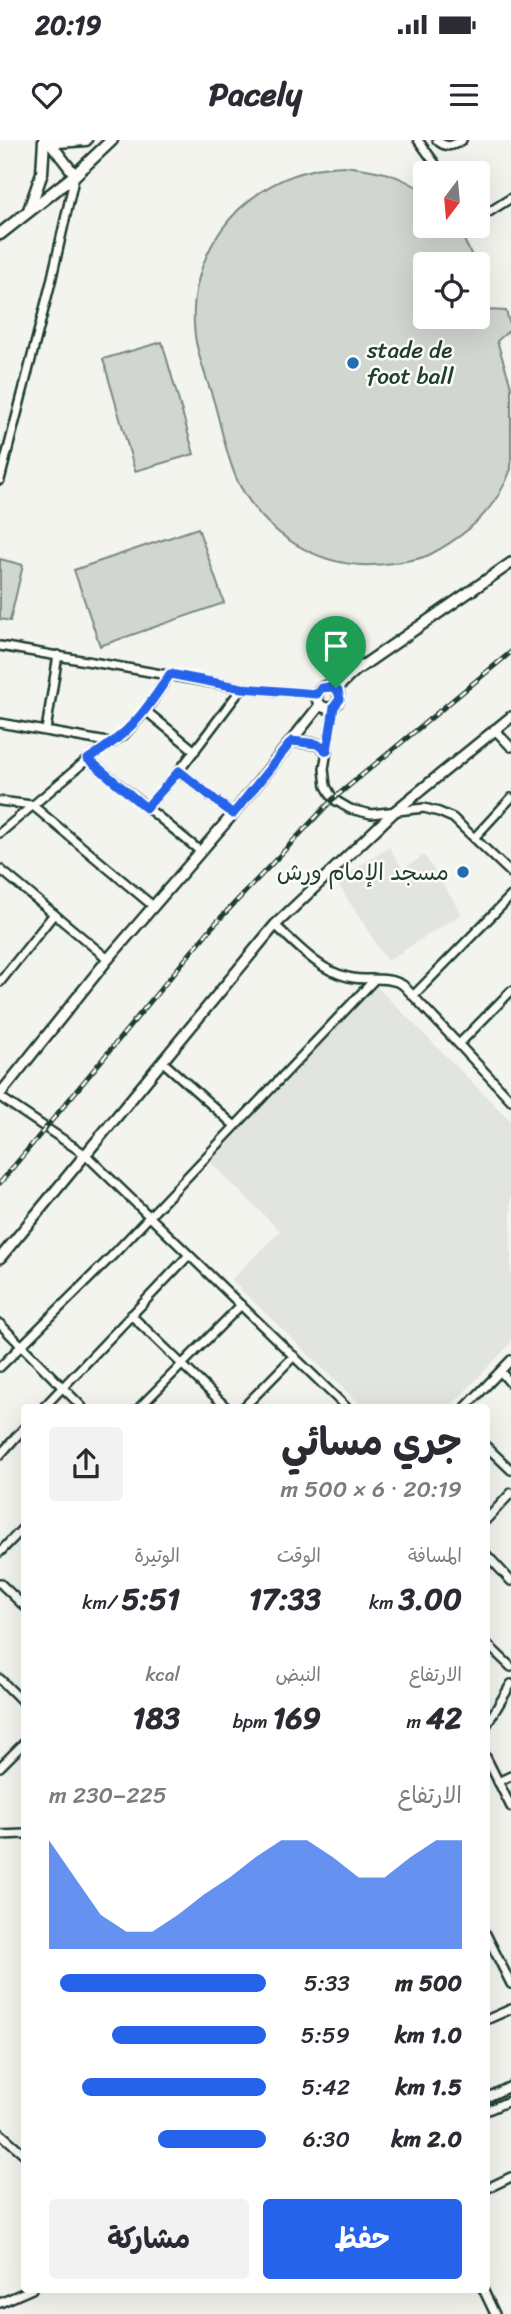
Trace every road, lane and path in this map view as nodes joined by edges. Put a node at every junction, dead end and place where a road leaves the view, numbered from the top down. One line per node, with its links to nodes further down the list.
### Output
1 (48, 140): 2 (main road); 8 (street); 10 (main road)
2 (86, 140)
3 (112, 140): 8 (main road)
4 (418, 140): 7 (street)
5 (438, 140): 6 (street)
6 (462, 140)
7 (433, 161)
8 (75, 175): 10 (main road); 13 (street)
9 (511, 198): 11 (street)
10 (29, 210): 12 (main road)
11 (490, 211)
12 (0, 234)
13 (0, 480)
14 (511, 563): 19 (street)
15 (0, 646): 16 (street)
16 (58, 655): 17 (street); 27 (street)
17 (170, 674): 18 (street); 23 (street)
18 (242, 688): 20 (street); 31 (street)
19 (336, 688): 20 (street); 22 (street)
20 (317, 694): 21 (street)
21 (320, 705): 22 (street); 28 (street)
22 (334, 707): 32 (street)
23 (146, 711): 29 (street); 31 (street)
24 (511, 717): 26 (street)
25 (0, 723): 27 (street)
26 (494, 729): 30 (street); 39 (street)
27 (46, 730): 29 (street)
28 (292, 741): 32 (street); 40 (street)
29 (113, 743): 33 (street)
30 (511, 747)
31 (195, 751): 34 (street)
32 (327, 751): 39 (street)
33 (88, 759): 37 (street); 38 (street)
34 (179, 771): 38 (street); 40 (street)
35 (511, 798): 42 (street)
36 (0, 800): 37 (street)
37 (32, 805): 41 (street); 47 (street)
38 (146, 808): 43 (street)
39 (394, 812): 42 (street); 49 (street)
40 (233, 814): 43 (street)
41 (0, 833)
42 (475, 837): 45 (street)
43 (201, 851): 47 (street)
44 (0, 869): 48 (street)
45 (511, 873)
46 (511, 897): 54 (street)
47 (153, 906): 50 (street)
48 (54, 914): 50 (street); 52 (street)
49 (275, 925): 51 (street); 56 (street)
50 (108, 959): 57 (street)
51 (373, 981): 54 (street); 59 (street)
52 (0, 982)
53 (511, 991): 55 (street)
54 (413, 996): 55 (street)
55 (460, 1044): 58 (street)
56 (163, 1062): 59 (street); 60 (street)
57 (0, 1095): 60 (street)
58 (511, 1098)
59 (236, 1126): 61 (street)
60 (86, 1155): 61 (street); 63 (street)
61 (149, 1216): 62 (street); 67 (street)
62 (189, 1255): 64 (street); 65 (street)
63 (0, 1258)
64 (241, 1305): 68 (street); 70 (street)
65 (131, 1315): 70 (street); 74 (street)
66 (0, 1324): 67 (street)
67 (20, 1346): 71 (street); 74 (street)
68 (294, 1356): 79 (street); 80 (street)
69 (511, 1360): 72 (street)
70 (182, 1365): 77 (street); 78 (street)
71 (0, 1367)
72 (501, 1372): 73 (street); 81 (street)
73 (511, 1384)
74 (62, 1388): 75 (street); 76 (street)
75 (47, 1404)
76 (79, 1404)
77 (143, 1404)
78 (223, 1404)
79 (247, 1404)
80 (343, 1404)
81 (469, 1404)
82 (21, 1431): 84 (street)
83 (490, 1450): 85 (street)
84 (0, 1455)
85 (511, 1470)
86 (511, 1493): 87 (street)
87 (490, 1516)
88 (21, 1530): 89 (street)
89 (0, 1552)
90 (490, 1558): 91 (street)
91 (511, 1581)
92 (0, 1583): 93 (street)
93 (21, 1603)
94 (490, 1647): 95 (street)
95 (511, 1667)
96 (0, 1679): 98 (street)
97 (511, 1684): 99 (street)
98 (21, 1700)
99 (490, 1719)
100 (21, 1746): 102 (street)
101 (490, 1765): 104 (street)
102 (0, 1768)
103 (511, 1776): 104 (street)
104 (498, 1782): 105 (street)
105 (511, 1807)
106 (21, 1834): 107 (street)
107 (0, 1835)
108 (490, 1942): 109 (street)
109 (511, 1984)
110 (510, 2012): 111 (street)
111 (490, 2019)
112 (511, 2086): 113 (street)
113 (490, 2096)
114 (511, 2100): 115 (street)
115 (490, 2109)
116 (0, 2133): 117 (street)
117 (21, 2151)
118 (509, 2177): 119 (street); 120 (street)
119 (490, 2187)
120 (511, 2187)
121 (23, 2293): 123 (street)
122 (485, 2293): 124 (street)
123 (0, 2303)
124 (495, 2314)

